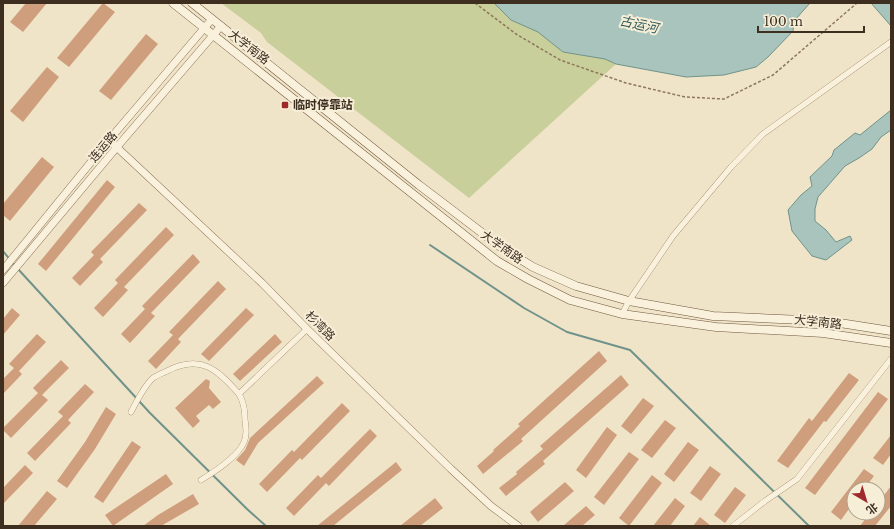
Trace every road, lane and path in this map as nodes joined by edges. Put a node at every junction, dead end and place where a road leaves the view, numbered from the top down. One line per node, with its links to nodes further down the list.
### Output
1 (173, 3): 7 (main road, 大学南路)
2 (192, 3): 5 (main road, 大学南路)
3 (476, 3): 4 (path)
4 (857, 3)
5 (212, 19): 6 (main road, 大学南路); 7 (street, 连运路)
6 (221, 26): 8 (street, 连运路); 14 (main road, 大学南路)
7 (205, 28): 8 (main road, 大学南路); 10 (street, 连运路)
8 (214, 35): 11 (street, 连运路); 15 (main road, 大学南路)
9 (890, 43): 14 (street)
10 (110, 140): 11 (street, 杉湾路); 12 (street, 连运路)
11 (117, 147): 13 (street, 连运路); 16 (street, 杉湾路)
12 (3, 270)
13 (4, 281)
14 (629, 301): 15 (street); 17 (main road, 大学南路)
15 (622, 314): 18 (main road, 大学南路)
16 (307, 329): 20 (street); 23 (street, 杉湾路)
17 (891, 330)
18 (891, 343)
19 (891, 358): 24 (street)
20 (239, 394): 21 (street); 22 (street)
21 (131, 412)
22 (201, 480)
23 (518, 526)
24 (733, 526)

